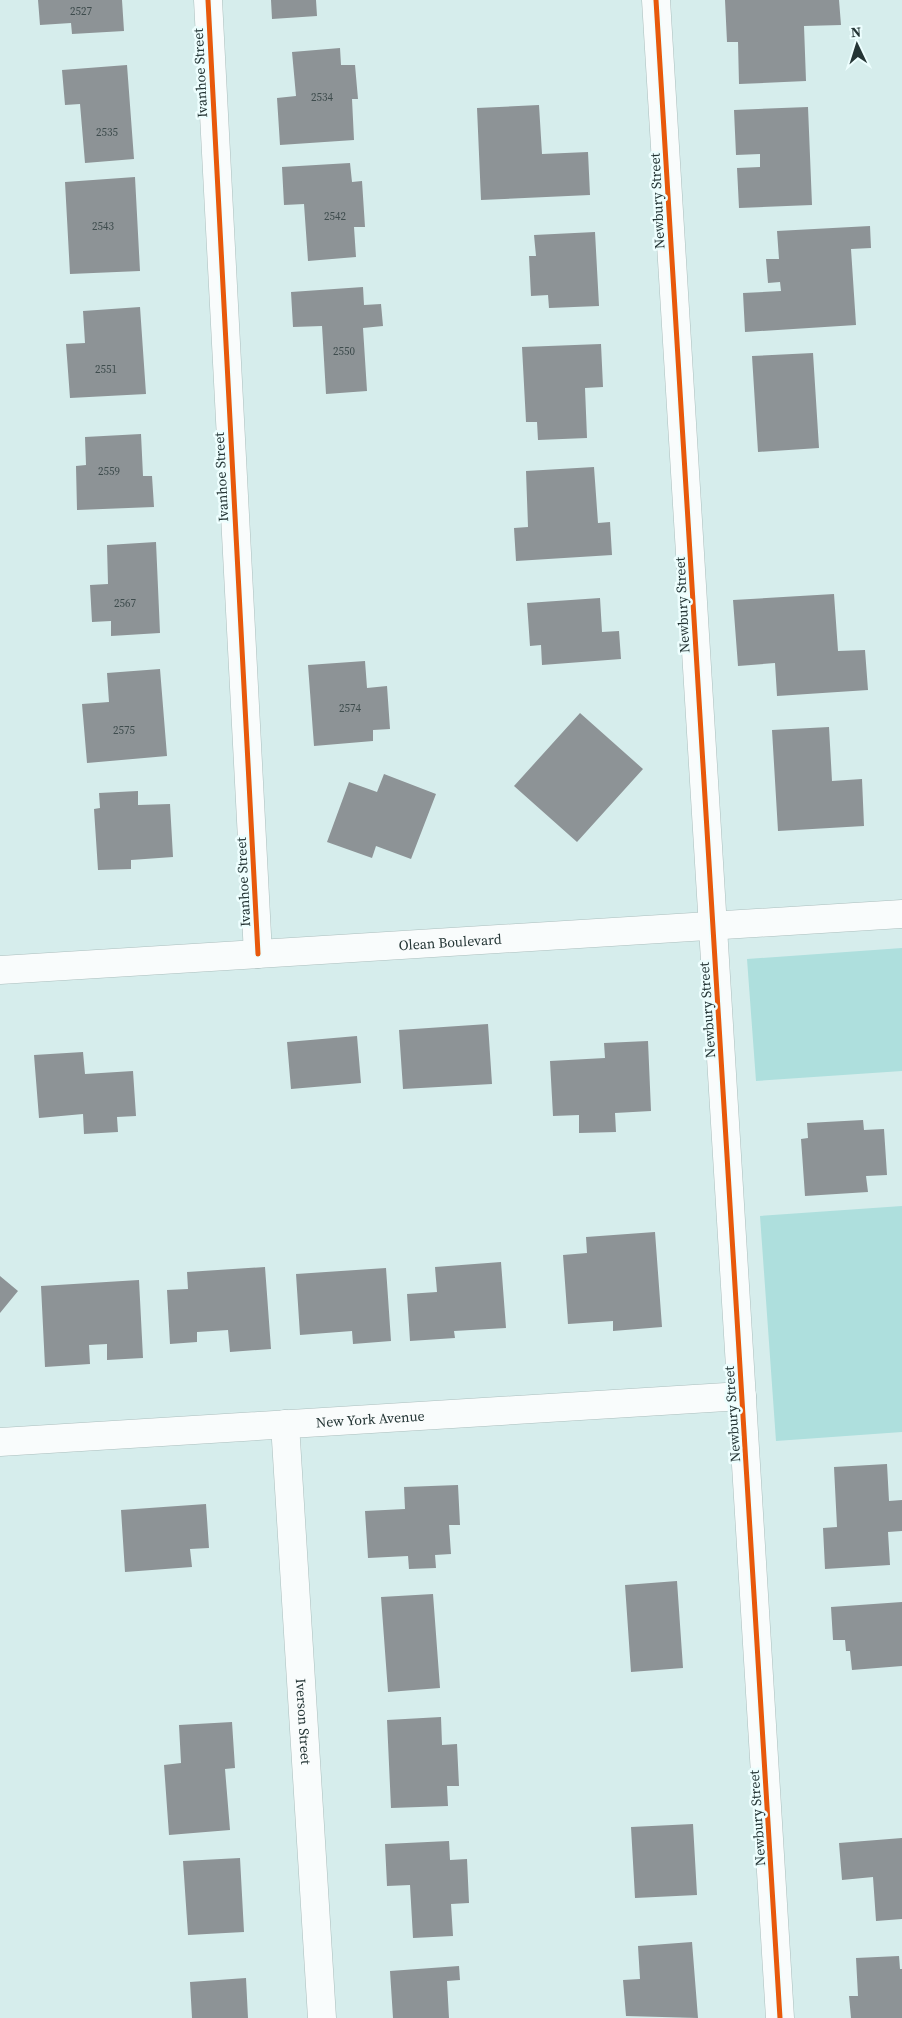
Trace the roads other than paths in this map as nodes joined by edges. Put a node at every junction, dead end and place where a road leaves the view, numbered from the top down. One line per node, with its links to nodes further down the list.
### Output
1 (208, 0): 5 (street, Ivanhoe Street)
2 (656, 0): 4 (street, Newbury Street)
3 (902, 914): 4 (street, Olean Boulevard)
4 (713, 926): 5 (street, Olean Boulevard); 7 (street, Newbury Street)
5 (258, 954): 6 (street, Olean Boulevard)
6 (0, 970)
7 (742, 1396): 8 (street, New York Avenue); 11 (street, Newbury Street)
8 (285, 1424): 9 (street, New York Avenue); 10 (street, Iverson Street)
9 (0, 1442)
10 (322, 2018)
11 (780, 2018)

